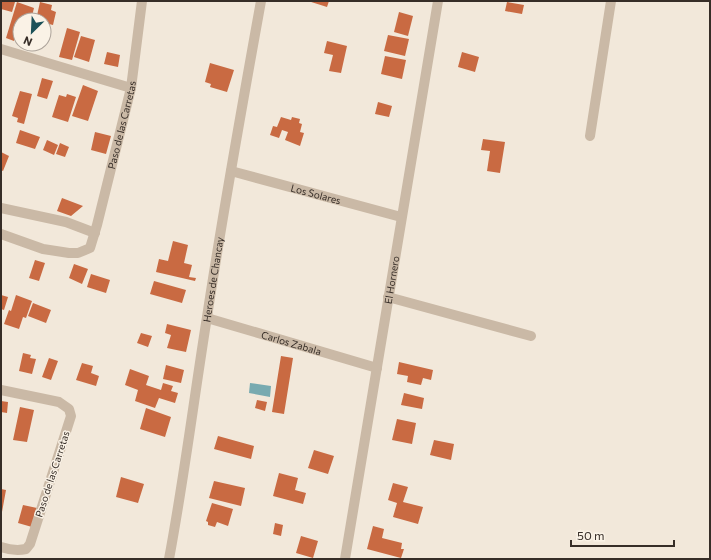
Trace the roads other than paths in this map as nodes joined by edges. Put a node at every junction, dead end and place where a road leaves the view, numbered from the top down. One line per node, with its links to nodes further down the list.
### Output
1 (142, 1): 6 (street, Paso de las Carretas)
2 (261, 1): 8 (street, Heroes de Chancay)
3 (438, 1): 10 (street, El Hornero)
4 (612, 1): 7 (street)
5 (1, 49): 6 (street)
6 (131, 88): 11 (street, Paso de las Carretas)
7 (590, 136)
8 (231, 171): 10 (street, Los Solares); 14 (street, Heroes de Chancay)
9 (1, 208): 11 (street)
10 (402, 217): 13 (street, El Hornero)
11 (95, 233): 12 (street, Paso de las Carretas)
12 (1, 234)
13 (388, 297): 15 (street); 16 (street, El Hornero)
14 (206, 318): 16 (street, Carlos Zabala); 19 (street, Heroes de Chancay)
15 (531, 336)
16 (377, 368): 20 (street, El Hornero)
17 (1, 390): 18 (street, Paso de las Carretas)
18 (1, 547)
19 (169, 559)
20 (345, 559)

